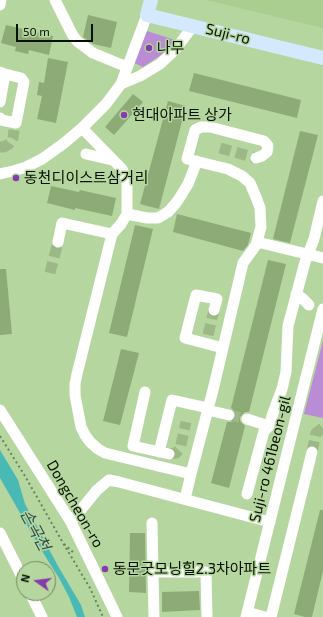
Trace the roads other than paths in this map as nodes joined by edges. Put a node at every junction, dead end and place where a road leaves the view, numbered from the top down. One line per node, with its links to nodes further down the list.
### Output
1 (1, 0): 4 (street)
2 (55, 0): 8 (street)
3 (151, 0): 5 (main road)
4 (0, 5)
5 (147, 15): 6 (main road, Suji-ro); 8 (street)
6 (193, 26): 7 (main road, Suji-ro); 10 (street)
7 (323, 58)
8 (128, 67): 10 (street)
9 (2, 73): 11 (street); 12 (street)
10 (121, 84): 13 (street)
11 (0, 102)
12 (0, 118)
13 (82, 128): 16 (street); 18 (street)
14 (86, 154): 16 (street)
15 (256, 158): 17 (street)
16 (113, 160): 20 (street)
17 (196, 161): 20 (street); 23 (street)
18 (0, 174)
19 (323, 201): 24 (street)
20 (127, 214): 21 (street)
21 (112, 234): 22 (street); 39 (street)
22 (58, 242)
23 (257, 242): 24 (street); 31 (street)
24 (308, 255): 25 (street); 26 (street)
25 (323, 258)
26 (296, 294): 27 (street); 37 (street)
27 (309, 305)
28 (323, 309): 30 (street, Suji-ro 461beon-gil)
29 (214, 310): 31 (street)
30 (320, 331): 43 (street, Suji-ro 461beon-gil)
31 (223, 348): 33 (street)
32 (145, 392): 33 (street)
33 (208, 409): 35 (street); 39 (street)
34 (0, 410): 42 (street, Dongcheon-ro)
35 (229, 415)
36 (247, 420): 37 (street)
37 (269, 426): 40 (street)
38 (312, 452): 55 (street)
39 (191, 474): 41 (street)
40 (247, 494)
41 (185, 499): 42 (street); 43 (street)
42 (71, 522): 51 (street, Dongcheon-ro)
43 (270, 522): 49 (street, Suji-ro 461beon-gil)
44 (152, 523): 47 (street)
45 (0, 534): 46 (street)
46 (16, 565)
47 (153, 572): 52 (street); 53 (street)
48 (34, 601): 50 (street)
49 (246, 615): 54 (street)
50 (42, 617)
51 (117, 617)
52 (154, 617)
53 (207, 617)
54 (265, 617)
55 (271, 617)

